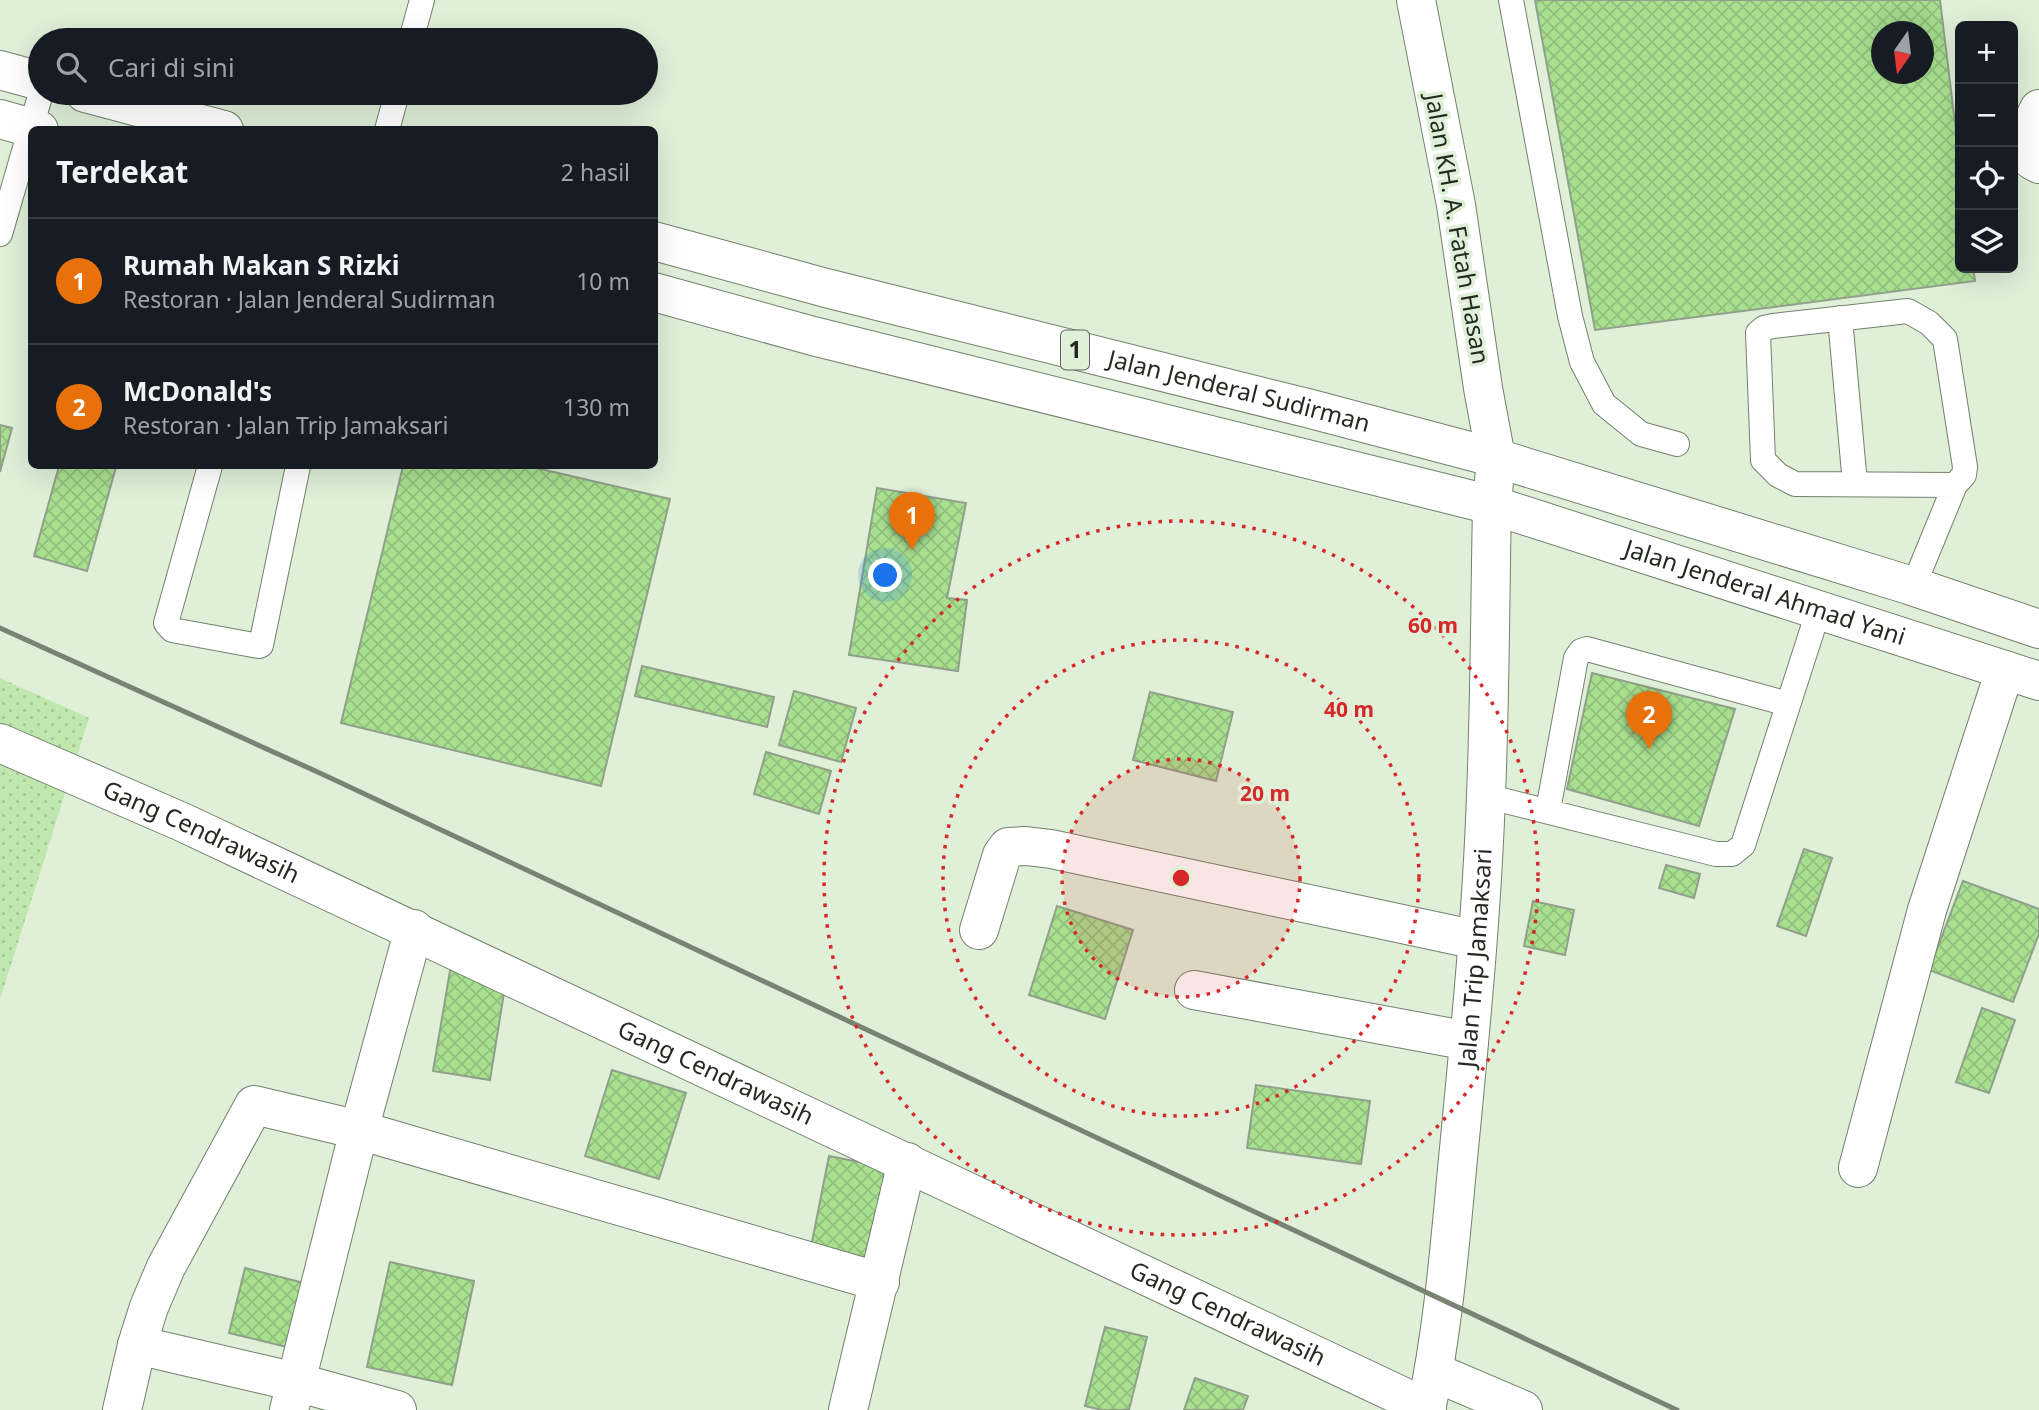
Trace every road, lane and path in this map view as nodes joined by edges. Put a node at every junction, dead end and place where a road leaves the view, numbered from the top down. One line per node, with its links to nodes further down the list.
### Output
1 (422, 0): 4 (lane)
2 (1416, 0): 19 (main road, Jalan KH. A. Fatah Hasan)
3 (1511, 0): 18 (lane)
4 (414, 28)
5 (0, 70): 6 (main road)
6 (28, 78)
7 (130, 105): 11 (main road)
8 (394, 105): 12 (lane)
9 (2039, 109): 13 (main road)
10 (28, 117): 14 (lane)
11 (210, 126)
12 (388, 126)
13 (2039, 164)
14 (0, 234)
15 (658, 243): 19 (main road, Jalan Jenderal Sudirman / 1)
16 (658, 293): 24 (main road, Jalan Jenderal Sudirman / 1)
17 (1840, 318): 22 (lane); 22 (lane); 23 (lane)
18 (1677, 444)
19 (1496, 458): 24 (main road, Jalan KH. A. Fatah Hasan); 25 (main road, Jalan Jenderal Ahmad Yani)
20 (209, 469): 21 (lane)
21 (297, 469)
22 (1855, 484): 23 (lane)
23 (1952, 485): 25 (lane)
24 (1492, 505): 26 (main road, Jalan Jenderal Ahmad Yani); 31 (main road, Jalan Trip Jamaksari)
25 (1911, 586): 27 (main road, Jalan Jenderal Ahmad Yani)
26 (1819, 609): 28 (main road, Jalan Jenderal Ahmad Yani); 29 (lane)
27 (2038, 624)
28 (2022, 675): 40 (main road)
29 (1788, 704): 32 (lane); 32 (lane)
30 (0, 743): 33 (main road, Gang Cendrawasih)
31 (1486, 796): 32 (lane); 35 (main road, Jalan Trip Jamaksari)
32 (1548, 810)
33 (414, 929): 38 (main road); 39 (main road, Gang Cendrawasih)
34 (979, 930): 35 (main road)
35 (1477, 940): 37 (main road, Jalan Trip Jamaksari)
36 (1195, 990): 37 (main road)
37 (1469, 1041): 44 (main road, Jalan Trip Jamaksari)
38 (359, 1130): 41 (main road); 42 (main road); 43 (main road)
39 (907, 1162): 41 (main road); 44 (main road, Gang Cendrawasih)
40 (1858, 1168)
41 (880, 1282): 47 (main road)
42 (137, 1345): 43 (main road); 45 (main road)
43 (293, 1396): 46 (main road)
44 (1429, 1396): 48 (main road, Gang Cendrawasih)
45 (122, 1410)
46 (397, 1410)
47 (848, 1410)
48 (1523, 1410)

